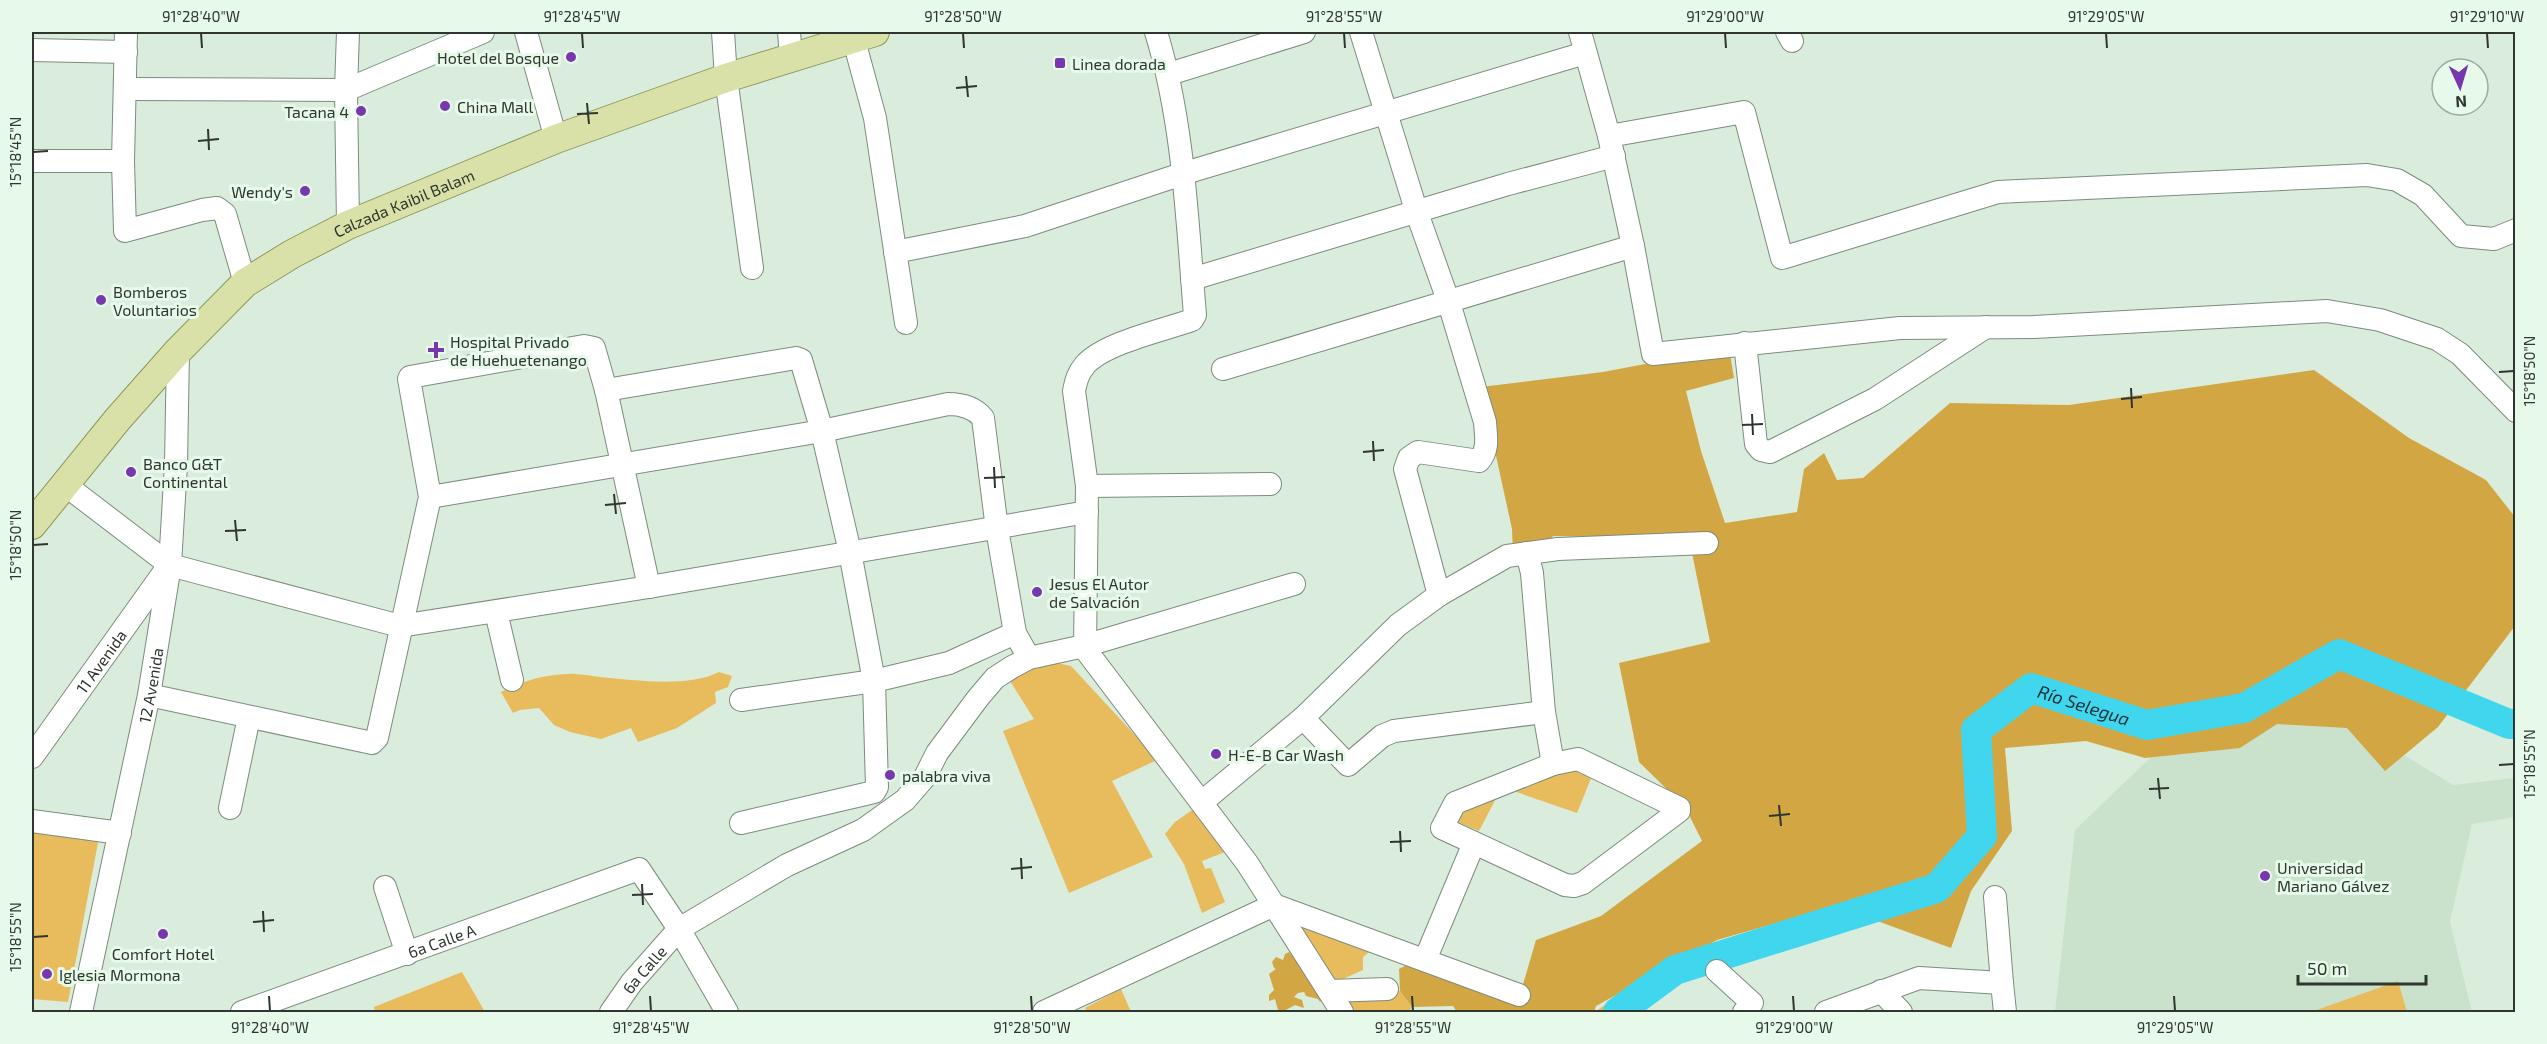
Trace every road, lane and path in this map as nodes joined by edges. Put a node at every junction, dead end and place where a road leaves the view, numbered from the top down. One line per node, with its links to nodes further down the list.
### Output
1 (348, 32): 16 (street)
2 (483, 32): 16 (street)
3 (526, 32): 18 (street)
4 (723, 32): 14 (street)
5 (1156, 32): 13 (street)
6 (1304, 32): 13 (street)
7 (1361, 32): 17 (street)
8 (864, 34): 11 (main road, Calzada Kaibil Balam); 27 (street)
9 (126, 42): 12 (street); 15 (street)
10 (1582, 42): 17 (street); 19 (street)
11 (790, 45): 14 (main road, Calzada Kaibil Balam)
12 (32, 50)
13 (1169, 74): 22 (street)
14 (726, 78): 18 (main road, Calzada Kaibil Balam); 28 (street)
15 (125, 89): 16 (street); 20 (street)
16 (346, 90): 24 (street)
17 (1387, 113): 22 (street); 23 (street)
18 (556, 139): 24 (main road, Calzada Kaibil Balam)
19 (1611, 146): 23 (street); 25 (street); 26 (street)
20 (123, 161): 21 (street); 30 (street)
21 (32, 162)
22 (1185, 173): 27 (street); 29 (street)
23 (1417, 213): 29 (street); 31 (street)
24 (348, 225): 30 (main road, Calzada Kaibil Balam)
25 (2516, 230)
26 (1633, 246): 31 (street); 34 (street)
27 (895, 252): 32 (street)
28 (752, 267)
29 (1192, 279): 43 (street)
30 (244, 283): 35 (main road, Calzada Kaibil Balam)
31 (1449, 303): 36 (street); 54 (street)
32 (906, 323)
33 (1986, 327): 34 (street); 34 (street); 38 (street)
34 (1745, 343)
35 (178, 351): 41 (main road, Calzada Kaibil Balam); 51 (street, 12 Avenida)
36 (1223, 369)
37 (606, 390): 39 (street); 40 (street); 44 (street)
38 (2516, 411)
39 (822, 430): 40 (street); 47 (street); 49 (street)
40 (621, 466): 44 (street); 53 (street)
41 (64, 484): 46 (main road, Calzada Kaibil Balam); 51 (street)
42 (1270, 484): 43 (street)
43 (1087, 486): 45 (street)
44 (430, 497): 56 (street)
45 (1087, 512): 47 (street); 58 (street)
46 (32, 525)
47 (997, 529): 49 (street); 57 (street)
48 (1707, 543): 50 (street)
49 (849, 552): 53 (street); 61 (street)
50 (1527, 553): 54 (street); 64 (street)
51 (170, 565): 56 (street); 62 (street, 12 Avenida); 67 (street, 11 Avenida)
52 (1294, 584): 58 (street, 6a Calle)
53 (649, 587): 55 (street)
54 (1438, 595): 66 (street)
55 (496, 612): 56 (street); 60 (street)
56 (400, 626): 65 (street)
57 (1015, 633): 59 (street); 61 (street)
58 (1083, 646): 59 (street, 6a Calle); 69 (street)
59 (1029, 658): 78 (street, 6a Calle)
60 (512, 680)
61 (874, 681): 63 (street); 72 (street)
62 (149, 695): 65 (street); 73 (street, 12 Avenida)
63 (741, 700)
64 (1544, 712): 66 (street); 68 (street)
65 (249, 717): 70 (street)
66 (1303, 718): 69 (street)
67 (32, 757)
68 (1553, 764): 74 (street); 74 (street)
69 (1202, 802): 77 (street)
70 (230, 808)
71 (32, 820): 73 (street)
72 (741, 823)
73 (120, 833): 89 (street, 12 Avenida)
74 (1474, 843): 80 (street)
75 (385, 887): 79 (street)
76 (1995, 897): 82 (street)
77 (1274, 905): 80 (street); 84 (street); 88 (street)
78 (679, 929): 79 (street, 6a Calle A); 87 (street, 6a Calle); 91 (street)
79 (407, 954): 90 (street, 6a Calle A)
80 (1425, 960): 86 (street)
81 (1717, 971): 93 (street)
82 (2002, 983): 85 (street); 96 (street)
83 (1387, 989): 84 (street)
84 (1329, 991): 92 (street)
85 (1881, 991): 94 (street); 95 (street)
86 (1519, 995)
87 (620, 1008)
88 (1054, 1010)
89 (81, 1012)
90 (242, 1012)
91 (727, 1012)
92 (1342, 1012)
93 (1744, 1012)
94 (1826, 1012)
95 (1901, 1012)
96 (2005, 1012)

